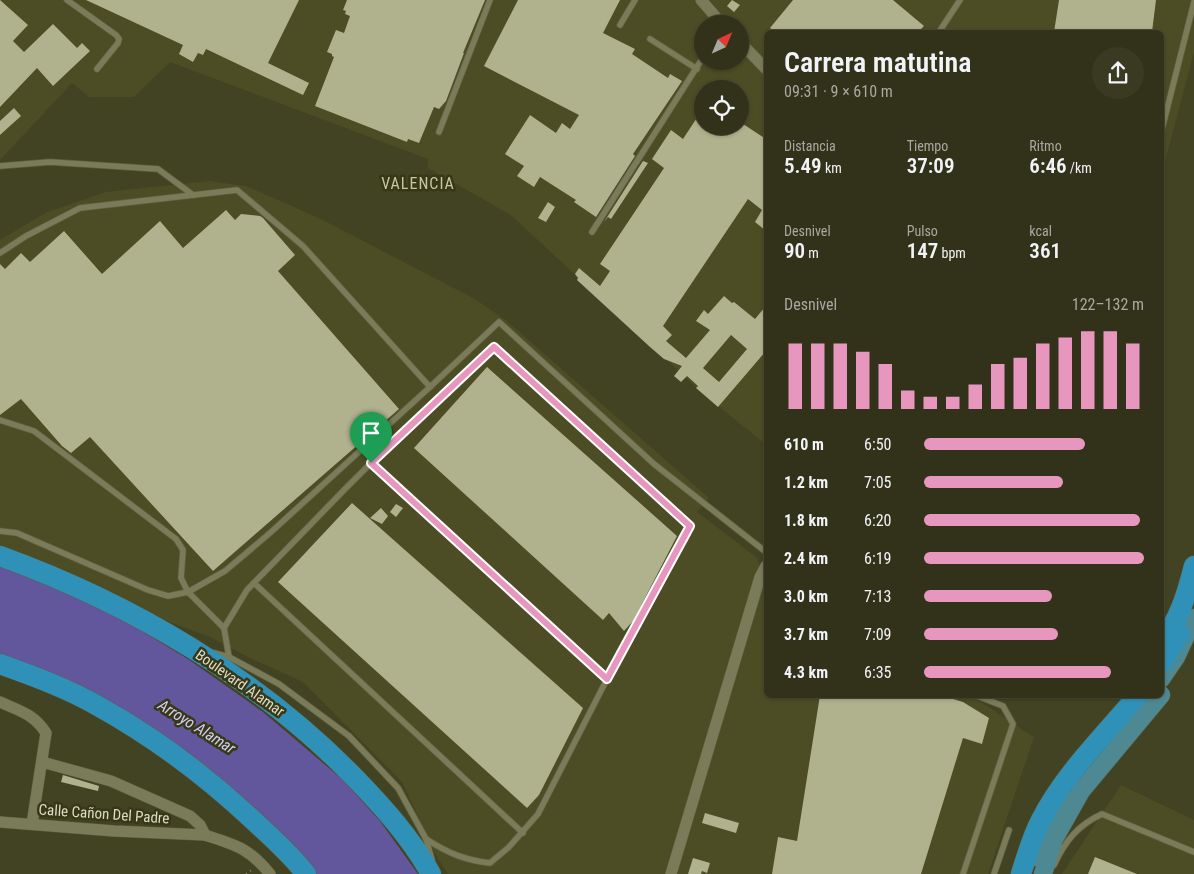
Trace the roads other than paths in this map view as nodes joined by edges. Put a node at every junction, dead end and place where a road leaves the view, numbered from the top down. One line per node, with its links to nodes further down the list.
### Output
1 (67, 0): 14 (lane)
2 (490, 0): 17 (lane)
3 (635, 0): 8 (lane)
4 (701, 0): 7 (street)
5 (960, 0): 9 (lane)
6 (1194, 2): 16 (lane)
7 (714, 15)
8 (620, 25)
9 (940, 30)
10 (650, 39): 12 (lane)
11 (749, 51): 13 (street)
12 (694, 67)
13 (764, 67)
14 (97, 69)
15 (696, 70): 20 (lane)
16 (1164, 121)
17 (439, 132)
18 (0, 166): 19 (lane)
19 (193, 195): 21 (lane); 22 (lane)
20 (592, 232)
21 (0, 254)
22 (430, 387): 26 (lane); 31 (lane)
23 (0, 420): 31 (lane)
24 (371, 463): 30 (lane); 42 (lane); 42 (lane)
25 (0, 531): 31 (lane)
26 (764, 550)
27 (0, 556): 37 (highway, Boulevard Alamar)
28 (1194, 566): 35 (highway)
29 (764, 570): 62 (street)
30 (254, 583): 34 (lane); 54 (lane)
31 (188, 592): 34 (lane)
32 (1194, 600): 39 (highway)
33 (1194, 618): 41 (main road)
34 (224, 628): 38 (lane)
35 (1164, 640)
36 (1194, 642): 43 (main road)
37 (191, 648): 38 (lane); 60 (highway, Boulevard Alamar)
38 (230, 657): 56 (lane)
39 (1164, 659)
40 (0, 664): 59 (highway)
41 (1164, 675)
42 (607, 679): 54 (lane)
43 (1164, 691)
44 (983, 698): 63 (lane)
45 (1123, 698): 65 (highway)
46 (1135, 698): 66 (highway)
47 (1146, 698): 67 (main road)
48 (1158, 698): 68 (main road)
49 (0, 702): 50 (street)
50 (42, 762): 52 (street); 55 (street, Calle Cañon Del Padre)
51 (0, 822): 52 (street, Calle Cañon Del Padre)
52 (32, 824): 55 (street, Calle Cañon Del Padre)
53 (1009, 830): 64 (lane)
54 (523, 833): 56 (lane)
55 (205, 835): 58 (street, Calle Cañon Del Padre)
56 (426, 839): 61 (lane)
57 (1194, 852): 69 (lane)
58 (270, 874)
59 (306, 874)
60 (431, 874)
61 (436, 874)
62 (671, 874)
63 (963, 874)
64 (994, 874)
65 (1010, 874)
66 (1021, 874)
67 (1030, 874)
68 (1043, 874)
69 (1050, 874)

